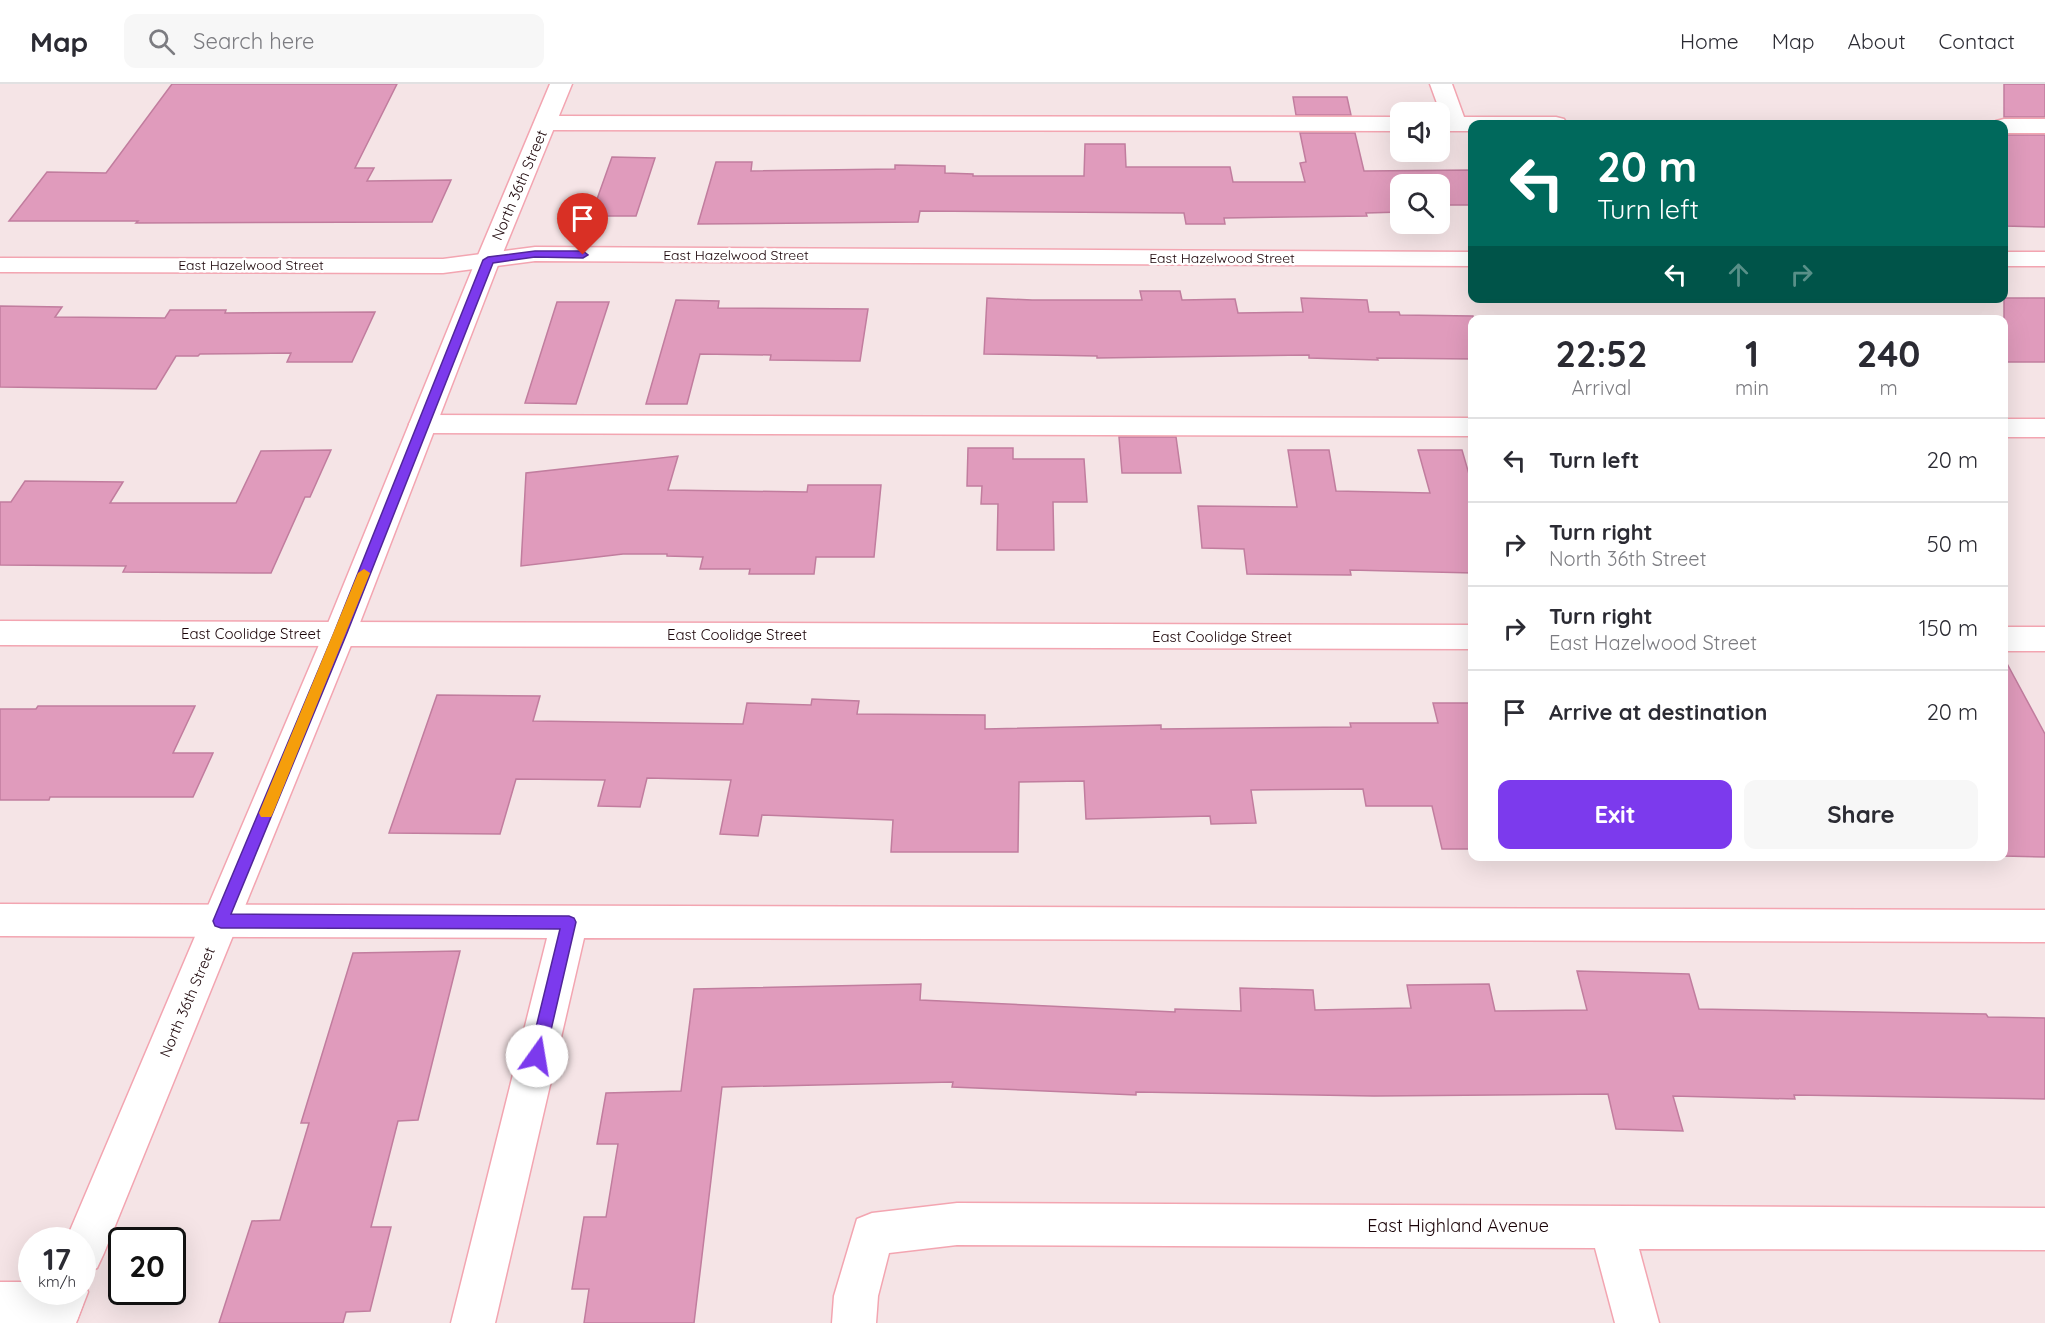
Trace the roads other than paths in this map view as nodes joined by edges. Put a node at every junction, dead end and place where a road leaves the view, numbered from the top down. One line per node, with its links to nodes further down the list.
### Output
1 (561, 84): 4 (street, North 36th Street)
2 (1441, 84): 3 (street)
3 (1444, 102)
4 (546, 123): 5 (street); 13 (street, North 36th Street)
5 (1390, 124)
6 (1450, 124): 7 (street)
7 (1468, 124)
8 (2008, 126): 9 (street)
9 (2045, 126)
10 (1468, 259): 13 (street, East Hazelwood Street)
11 (2008, 259): 12 (street)
12 (2045, 259)
13 (488, 260): 14 (street, East Hazelwood Street); 15 (street, North 36th Street)
14 (0, 265)
15 (423, 424): 16 (street); 20 (street, North 36th Street)
16 (1468, 427)
17 (2008, 428): 18 (street)
18 (2045, 428)
19 (0, 633): 20 (street, East Coolidge Street)
20 (340, 633): 21 (street, East Coolidge Street); 25 (street, North 36th Street)
21 (1468, 637)
22 (2008, 639): 23 (street)
23 (2045, 639)
24 (0, 920): 25 (street)
25 (221, 921): 26 (street); 29 (street, North 36th Street)
26 (569, 922): 27 (street); 33 (street)
27 (2045, 926)
28 (1611, 1226): 30 (street, East Highland Avenue); 34 (street, East Highland Avenue); 35 (street)
29 (93, 1227)
30 (2045, 1229)
31 (0, 1304): 32 (street)
32 (60, 1306)
33 (473, 1323)
34 (854, 1323)
35 (1637, 1323)

